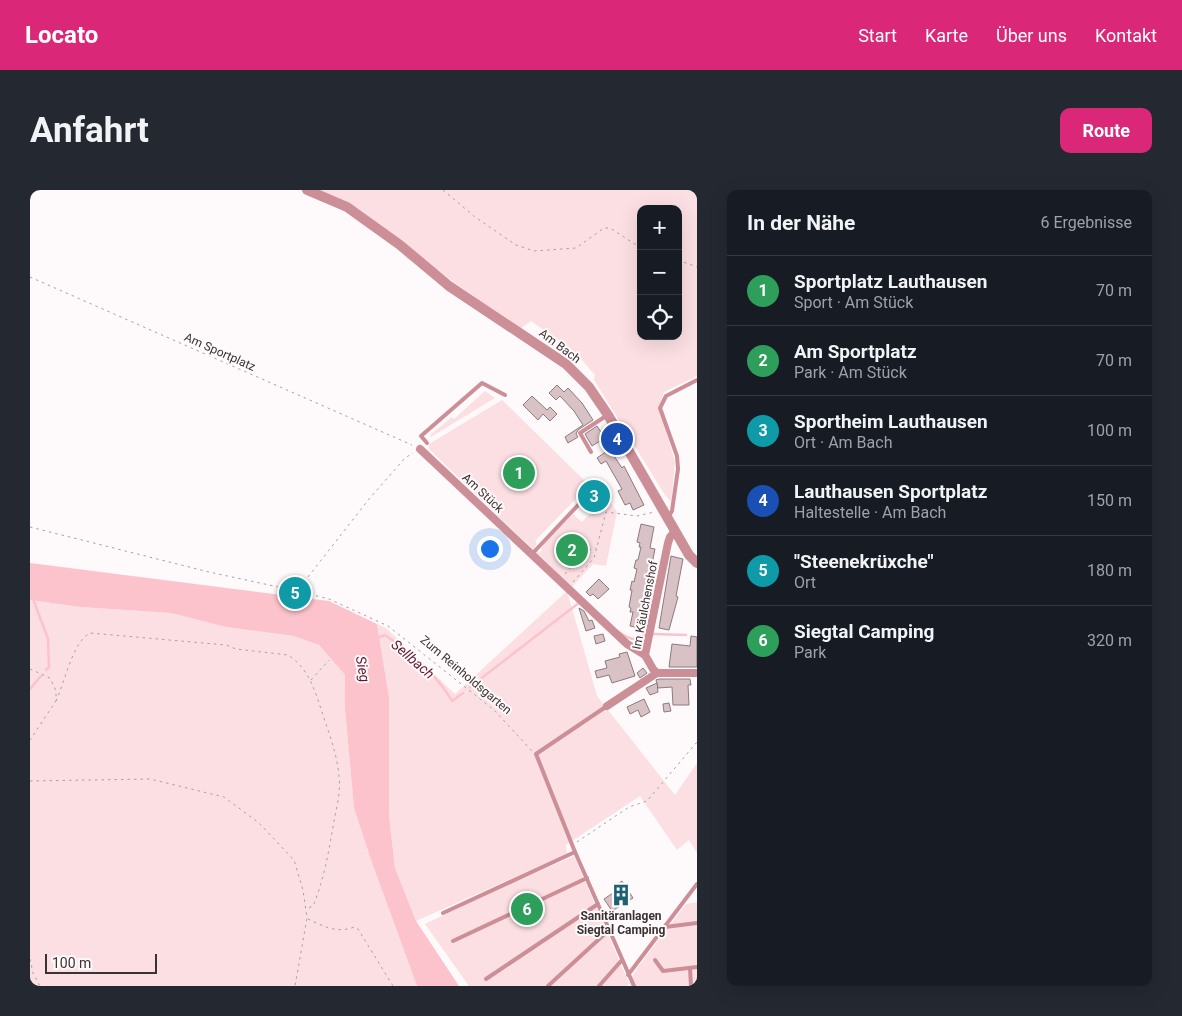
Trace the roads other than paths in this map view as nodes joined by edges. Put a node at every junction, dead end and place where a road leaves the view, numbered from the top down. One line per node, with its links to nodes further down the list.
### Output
1 (306, 190): 4 (street, Am Bach)
2 (697, 380): 9 (lane)
3 (505, 395): 5 (lane)
4 (608, 415): 7 (lane); 9 (street, Am Bach)
5 (427, 443)
6 (420, 449): 11 (street, Am Stück)
7 (591, 452)
8 (580, 504): 11 (lane)
9 (665, 514): 10 (street, Am Bach)
10 (675, 531): 12 (street, Am Bach); 13 (street, Im Käulchenshof)
11 (532, 554): 13 (street, Am Stück)
12 (697, 563)
13 (646, 655): 14 (street, Im Käulchenshof)
14 (657, 673): 15 (street); 16 (street)
15 (697, 673)
16 (607, 706): 17 (lane)
17 (575, 852): 18 (lane); 21 (lane)
18 (587, 878): 20 (lane); 25 (lane)
19 (697, 884): 23 (lane)
20 (598, 904): 24 (lane); 31 (lane)
21 (443, 913)
22 (697, 923): 23 (lane)
23 (665, 927): 30 (lane)
24 (609, 930): 26 (lane); 32 (lane)
25 (453, 942)
26 (622, 960): 30 (lane); 33 (lane)
27 (655, 960): 29 (lane)
28 (697, 967): 29 (lane)
29 (690, 968): 35 (lane)
30 (628, 975): 34 (lane)
31 (486, 978)
32 (548, 986)
33 (599, 986)
34 (634, 986)
35 (691, 986)

